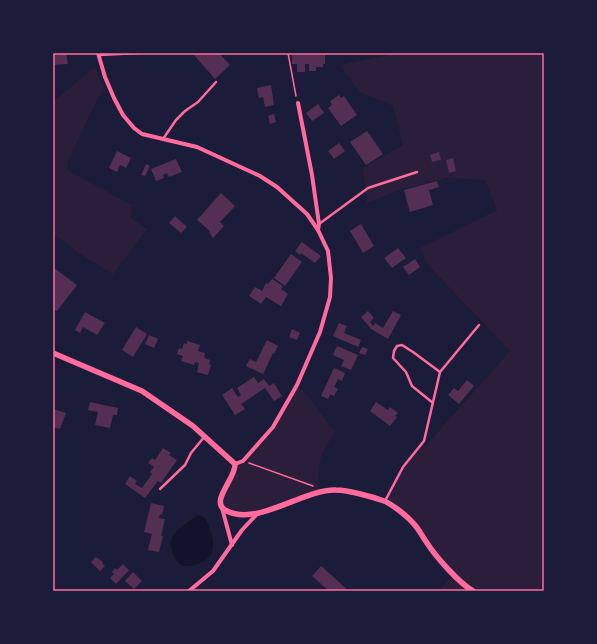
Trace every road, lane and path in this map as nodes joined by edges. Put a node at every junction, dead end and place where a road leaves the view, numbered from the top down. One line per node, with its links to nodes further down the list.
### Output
1 (139, 53): 3 (lane)
2 (288, 53): 5 (path)
3 (98, 54): 6 (street)
4 (216, 82): 6 (lane)
5 (298, 103): 8 (street)
6 (162, 139): 9 (street)
7 (417, 172): 8 (lane)
8 (319, 224): 9 (street)
9 (318, 230): 15 (street)
10 (479, 325): 12 (lane)
11 (53, 353): 14 (street)
12 (440, 372): 13 (lane); 13 (lane)
13 (433, 403): 19 (lane)
14 (205, 436): 16 (street); 18 (lane)
15 (244, 461): 16 (street); 17 (path)
16 (235, 464): 20 (street)
17 (313, 486)
18 (160, 489)
19 (385, 501): 21 (street); 24 (street)
20 (222, 508): 21 (street); 22 (street)
21 (258, 513): 22 (street)
22 (232, 544): 23 (street)
23 (188, 591)
24 (473, 591)

